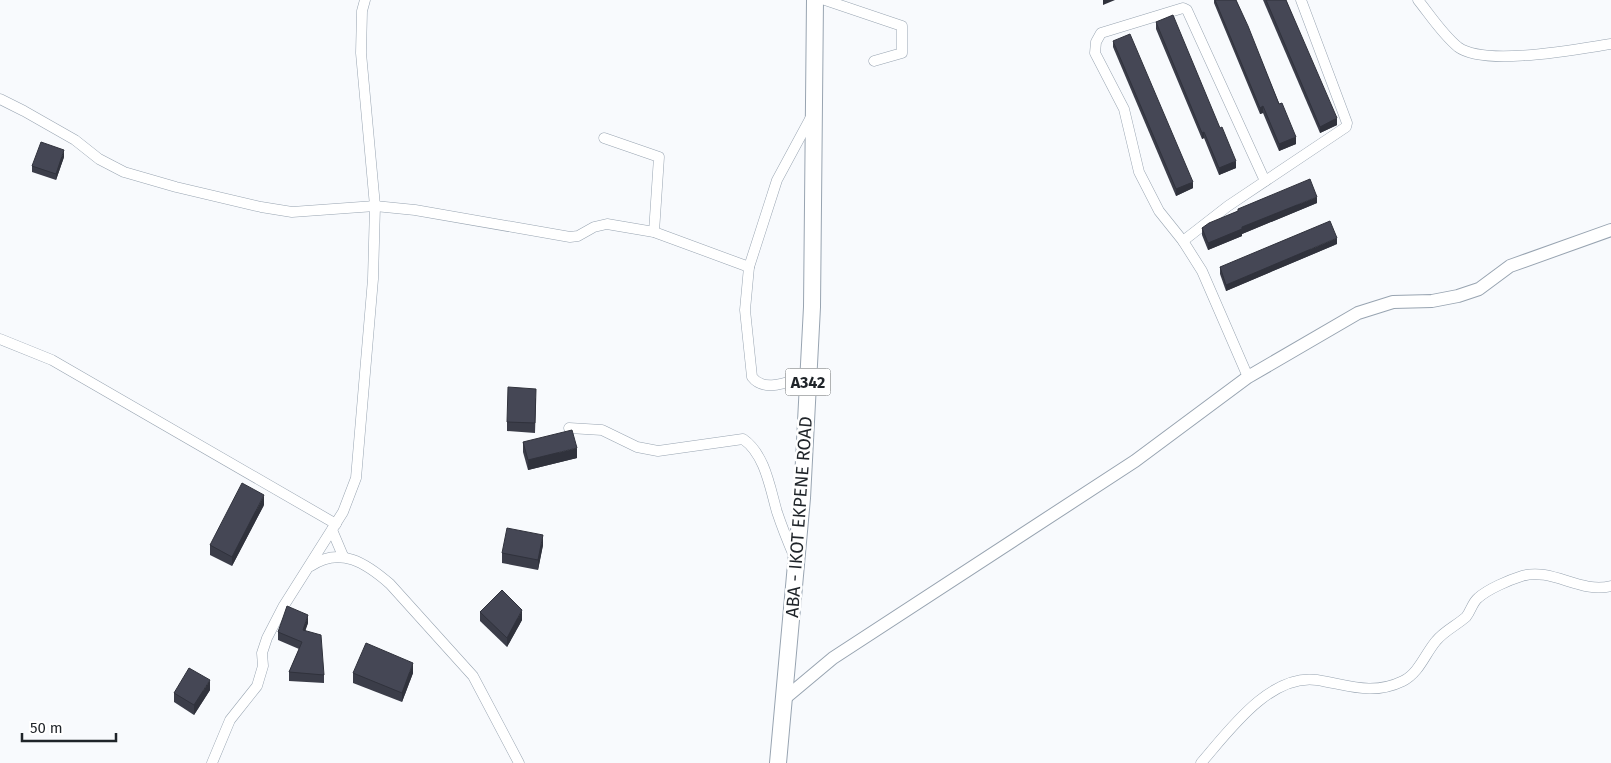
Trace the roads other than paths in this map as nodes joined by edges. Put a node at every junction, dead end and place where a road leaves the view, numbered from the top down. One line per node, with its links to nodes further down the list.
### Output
1 (365, 0): 12 (street)
2 (815, 0): 9 (highway, ABA - IKOT EKPENE ROAD / A342)
3 (825, 0): 7 (street)
4 (1301, 0): 11 (street)
5 (1418, 0): 6 (street)
6 (1611, 44)
7 (874, 61)
8 (0, 100): 12 (street)
9 (812, 115): 16 (street); 18 (highway, ABA - IKOT EKPENE ROAD / A342)
10 (604, 138): 14 (street)
11 (1265, 181): 15 (street); 15 (street)
12 (375, 206): 14 (street); 21 (street)
13 (1611, 230): 19 (street)
14 (654, 232): 16 (street)
15 (1184, 241): 19 (street)
16 (749, 267): 18 (street)
17 (0, 339): 21 (street)
18 (808, 376): 23 (highway, ABA - IKOT EKPENE ROAD / A342)
19 (1248, 377): 26 (street)
20 (569, 428): 23 (street)
21 (334, 527): 22 (street); 24 (street)
22 (343, 556): 24 (street); 28 (street)
23 (796, 562): 26 (highway, ABA - IKOT EKPENE ROAD / A342)
24 (308, 568): 27 (street)
25 (1611, 586): 30 (street)
26 (784, 699): 29 (highway, ABA - IKOT EKPENE ROAD / A342)
27 (212, 763)
28 (519, 763)
29 (778, 763)
30 (1201, 763)

